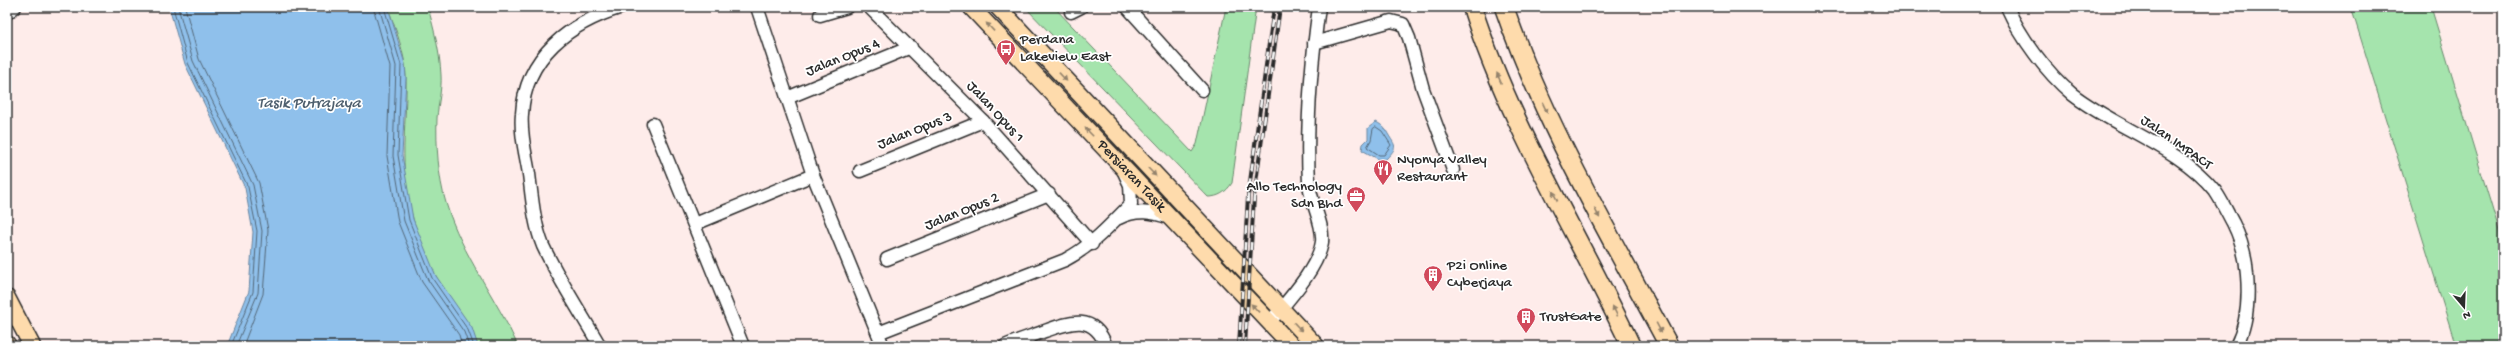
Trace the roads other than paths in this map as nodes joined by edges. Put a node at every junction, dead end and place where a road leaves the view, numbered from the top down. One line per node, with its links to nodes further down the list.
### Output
1 (15, 7): 13 (street)
2 (622, 7): 36 (street)
3 (757, 7): 18 (street)
4 (847, 7): 14 (street)
5 (869, 7): 16 (street, Jalan Opus 1)
6 (971, 7): 21 (main road, Persiaran Tasik, one-way to 6)
7 (998, 7): 32 (main road, Persiaran Tasik, one-way to 32)
8 (1126, 7): 17 (street)
9 (1319, 7): 15 (street)
10 (1472, 7): 43 (highway, one-way to 10)
11 (1504, 7): 44 (highway, one-way to 44)
12 (2007, 7): 45 (street, Jalan IMPACT)
13 (7, 13)
14 (820, 15)
15 (1314, 43): 22 (street); 32 (street)
16 (911, 47): 18 (street, Jalan Opus 4); 19 (street, Jalan Opus 1)
17 (1202, 90)
18 (787, 98): 24 (street)
19 (983, 121): 23 (street, Jalan Opus 3); 25 (street, Jalan Opus 1)
20 (653, 124): 28 (street)
21 (1122, 166): 26 (main road, Persiaran Tasik); 27 (street)
22 (1453, 170)
23 (860, 171)
24 (813, 175): 28 (street); 34 (street)
25 (1049, 194): 29 (street, Jalan Opus 1); 30 (street, Jalan Opus 2)
26 (1173, 219): 27 (street); 33 (main road, Persiaran Tasik, one-way to 26)
27 (1115, 220): 29 (street)
28 (695, 224): 37 (street)
29 (1092, 244): 34 (street)
30 (886, 259)
31 (7, 298): 35 (main road)
32 (1281, 309): 33 (street); 42 (main road, Persiaran Tasik, one-way to 42)
33 (1269, 323): 41 (main road, Persiaran Tasik)
34 (878, 333): 38 (street)
35 (32, 346)
36 (600, 346)
37 (743, 346)
38 (883, 346)
39 (1005, 346): 40 (street)
40 (1106, 346)
41 (1292, 346)
42 (1316, 346)
43 (1632, 346)
44 (1668, 346)
45 (2236, 346)

